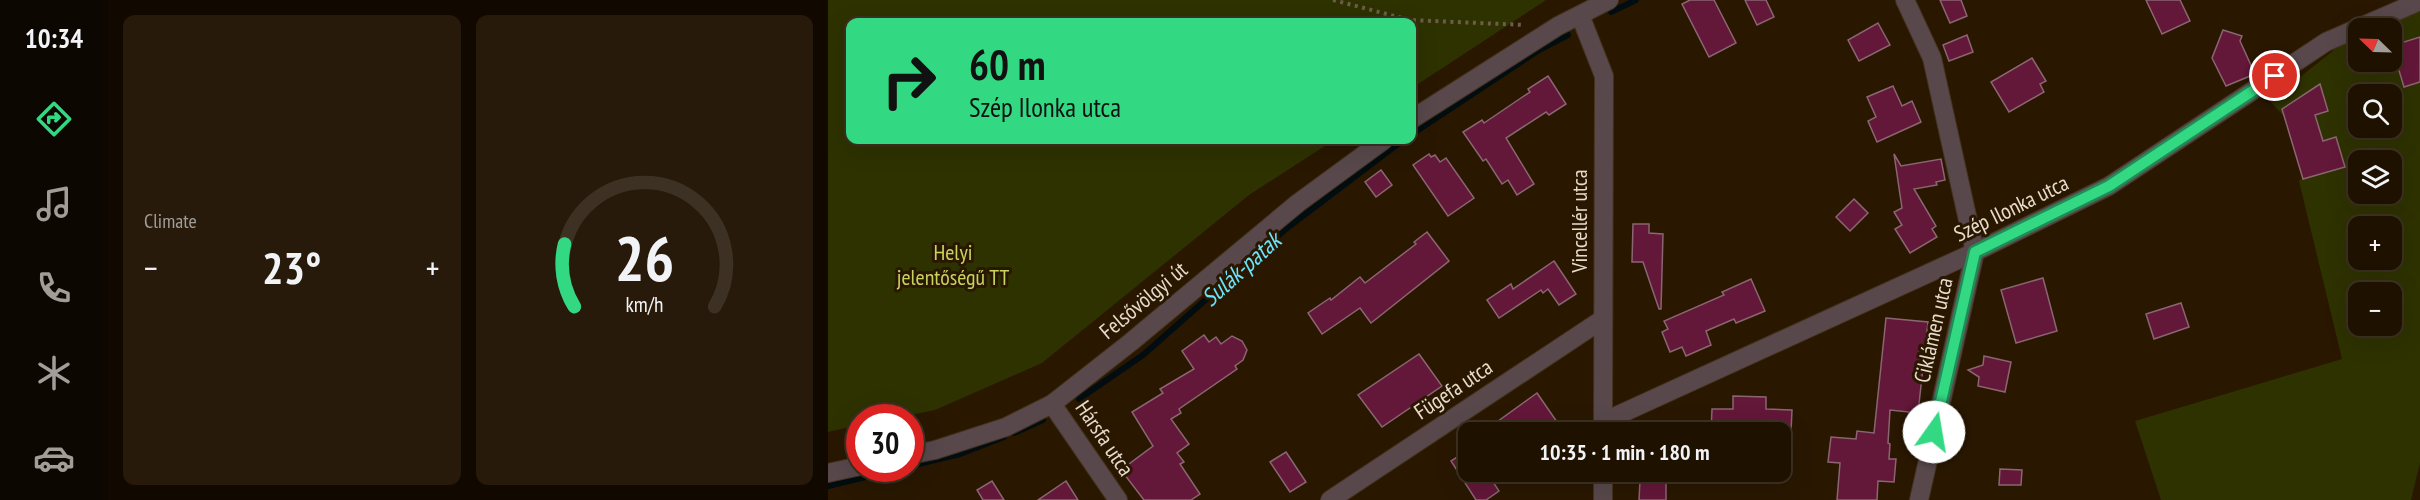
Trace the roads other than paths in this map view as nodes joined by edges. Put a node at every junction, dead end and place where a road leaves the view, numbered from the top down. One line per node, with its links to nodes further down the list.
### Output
1 (1609, 0): 4 (street)
2 (1905, 0): 7 (street, Ciklámen utca)
3 (2420, 1): 7 (street, Szép Ilonka utca)
4 (1580, 15): 5 (street); 8 (street, Vincellér utca)
5 (1416, 116)
6 (1379, 144): 9 (street, Felsővölgyi út)
7 (1975, 252): 11 (street, Szép Ilonka utca); 19 (street, Ciklámen utca)
8 (1603, 319): 10 (street, Vincellér utca); 17 (street, Fügefa utca)
9 (1052, 404): 12 (street, Felsővölgyi út); 16 (street, Hársfa utca)
10 (1603, 422)
11 (1614, 422)
12 (924, 453)
13 (846, 469): 14 (street)
14 (828, 473)
15 (1603, 482): 18 (street)
16 (1118, 500)
17 (1330, 500)
18 (1603, 500)
19 (1919, 500)

